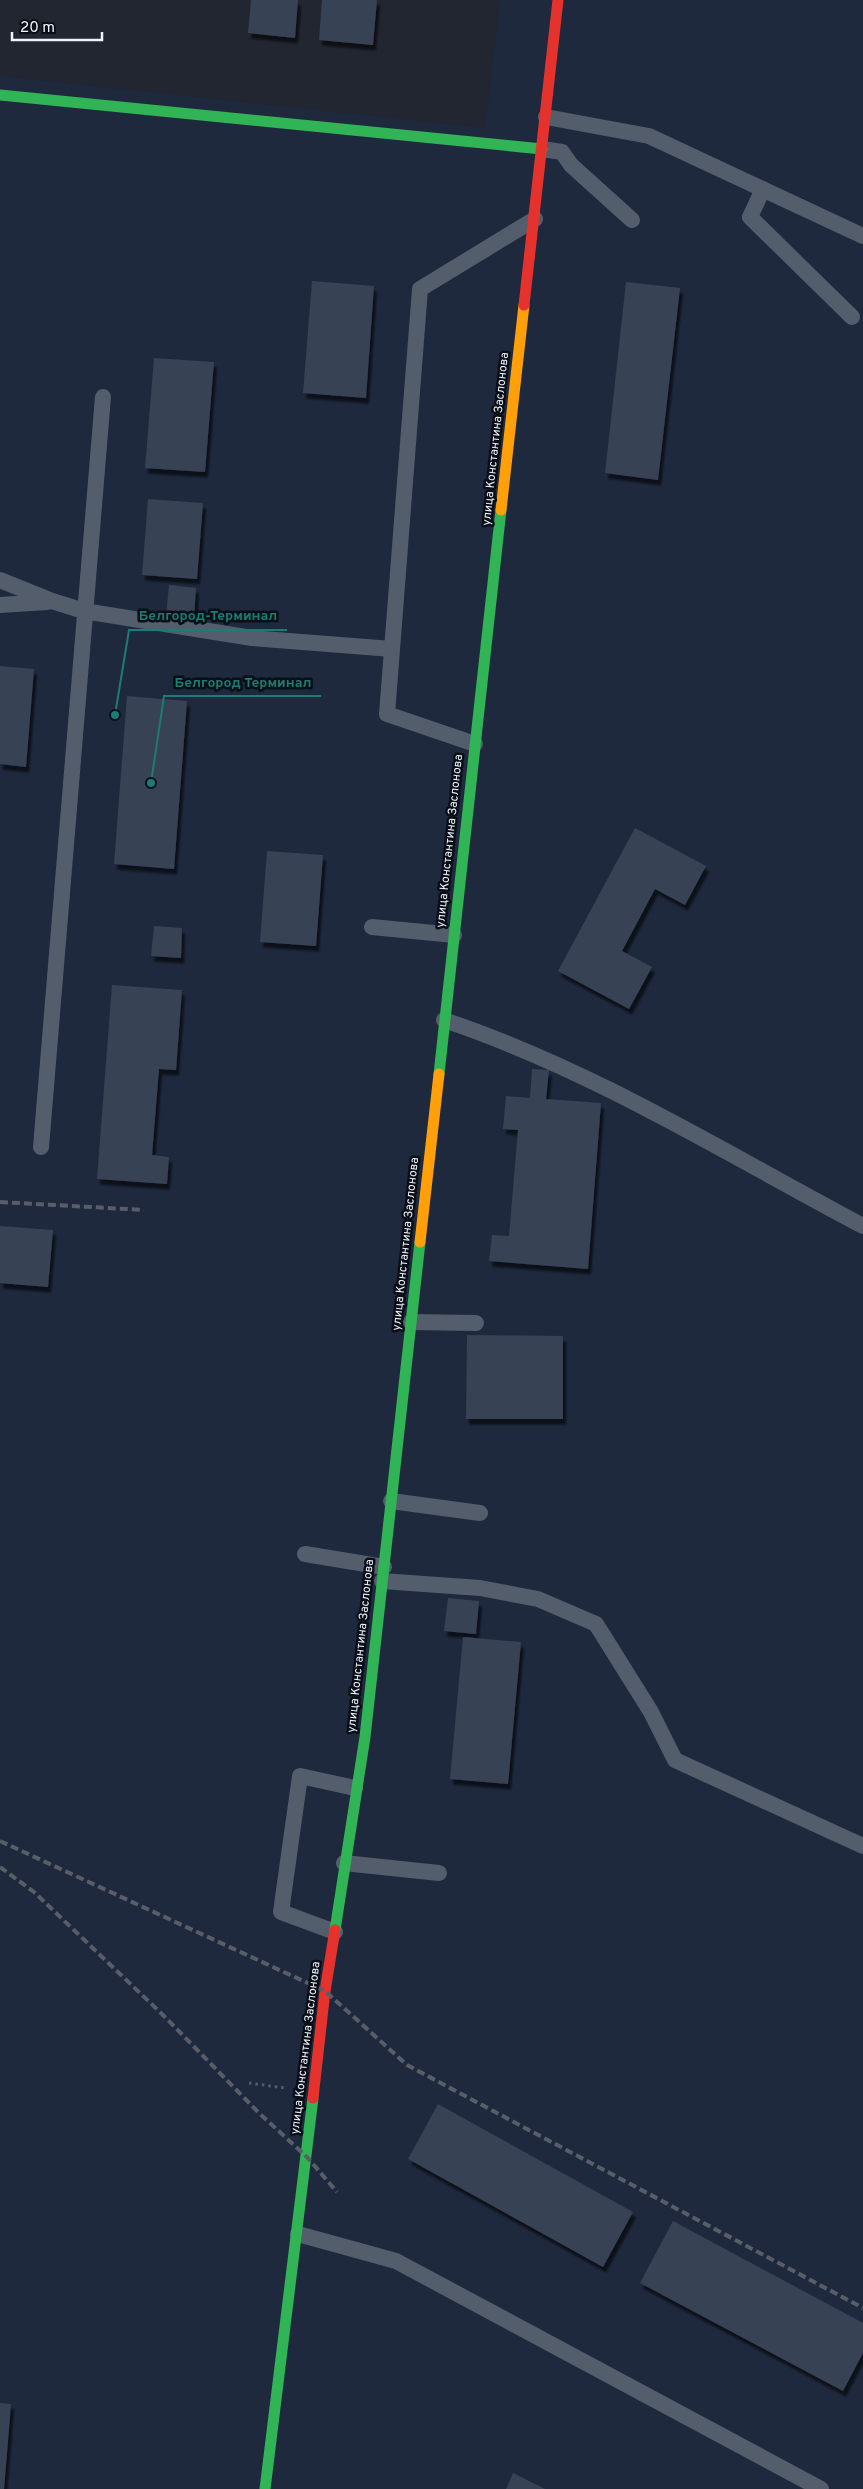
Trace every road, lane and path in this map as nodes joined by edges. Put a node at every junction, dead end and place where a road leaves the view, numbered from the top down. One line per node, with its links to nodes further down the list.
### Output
1 (558, 0): 3 (street, улица Константина Заслонова)
2 (0, 95): 4 (street)
3 (546, 117): 4 (street, улица Константина Заслонова); 5 (lane)
4 (542, 149): 6 (street, улица Константина Заслонова); 7 (lane)
5 (763, 189): 8 (lane); 9 (lane)
6 (535, 219): 15 (lane); 16 (street, улица Константина Заслонова)
7 (632, 220)
8 (863, 236)
9 (852, 317)
10 (103, 397): 14 (lane)
11 (0, 580): 12 (lane)
12 (52, 601): 13 (lane); 14 (lane)
13 (0, 604)
14 (84, 611): 15 (lane); 20 (lane)
15 (392, 649): 16 (lane)
16 (475, 744): 18 (street, улица Константина Заслонова)
17 (372, 927): 18 (lane)
18 (454, 935): 19 (street, улица Константина Заслонова)
19 (444, 1020): 21 (lane); 22 (street, улица Константина Заслонова)
20 (41, 1147)
21 (863, 1226)
22 (411, 1322): 23 (lane); 24 (street, улица Константина Заслонова)
23 (476, 1323)
24 (391, 1501): 25 (lane); 27 (street, улица Константина Заслонова)
25 (480, 1513)
26 (305, 1554): 27 (lane)
27 (383, 1574): 28 (street, улица Константина Заслонова); 29 (lane)
28 (355, 1788): 30 (street, улица Константина Заслонова); 32 (lane)
29 (863, 1846)
30 (344, 1863): 31 (lane); 32 (street, улица Константина Заслонова)
31 (439, 1873)
32 (335, 1932): 33 (street, улица Константина Заслонова)
33 (298, 2234): 34 (street, улица Константина Заслонова); 35 (lane)
34 (265, 2489)
35 (821, 2489)

